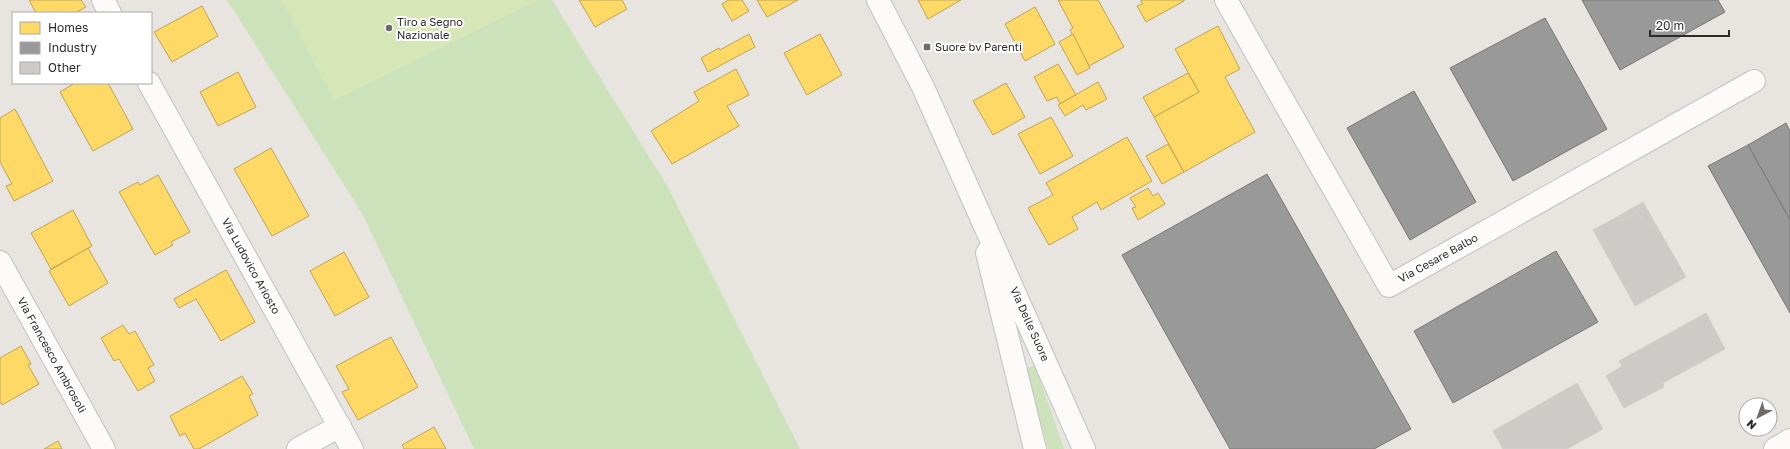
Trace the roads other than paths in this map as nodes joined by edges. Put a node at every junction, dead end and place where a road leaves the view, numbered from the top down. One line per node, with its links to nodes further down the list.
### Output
1 (103, 0): 4 (street)
2 (878, 0): 7 (street, Via Delle Suore)
3 (1226, 0): 5 (street, Via Cesare Balbo)
4 (109, 12)
5 (1754, 81)
6 (150, 84): 9 (street, Via Ludovico Ariosto)
7 (974, 199): 14 (street, Via Delle Suore); 15 (street, Via Delle Suore)
8 (0, 262): 11 (street, Via Francesco Ambrosoli)
9 (340, 426): 12 (street); 13 (street, Via Ludovico Ariosto)
10 (1790, 440): 16 (street)
11 (104, 449)
12 (298, 449)
13 (352, 449)
14 (1035, 449)
15 (1084, 449)
16 (1776, 449)

